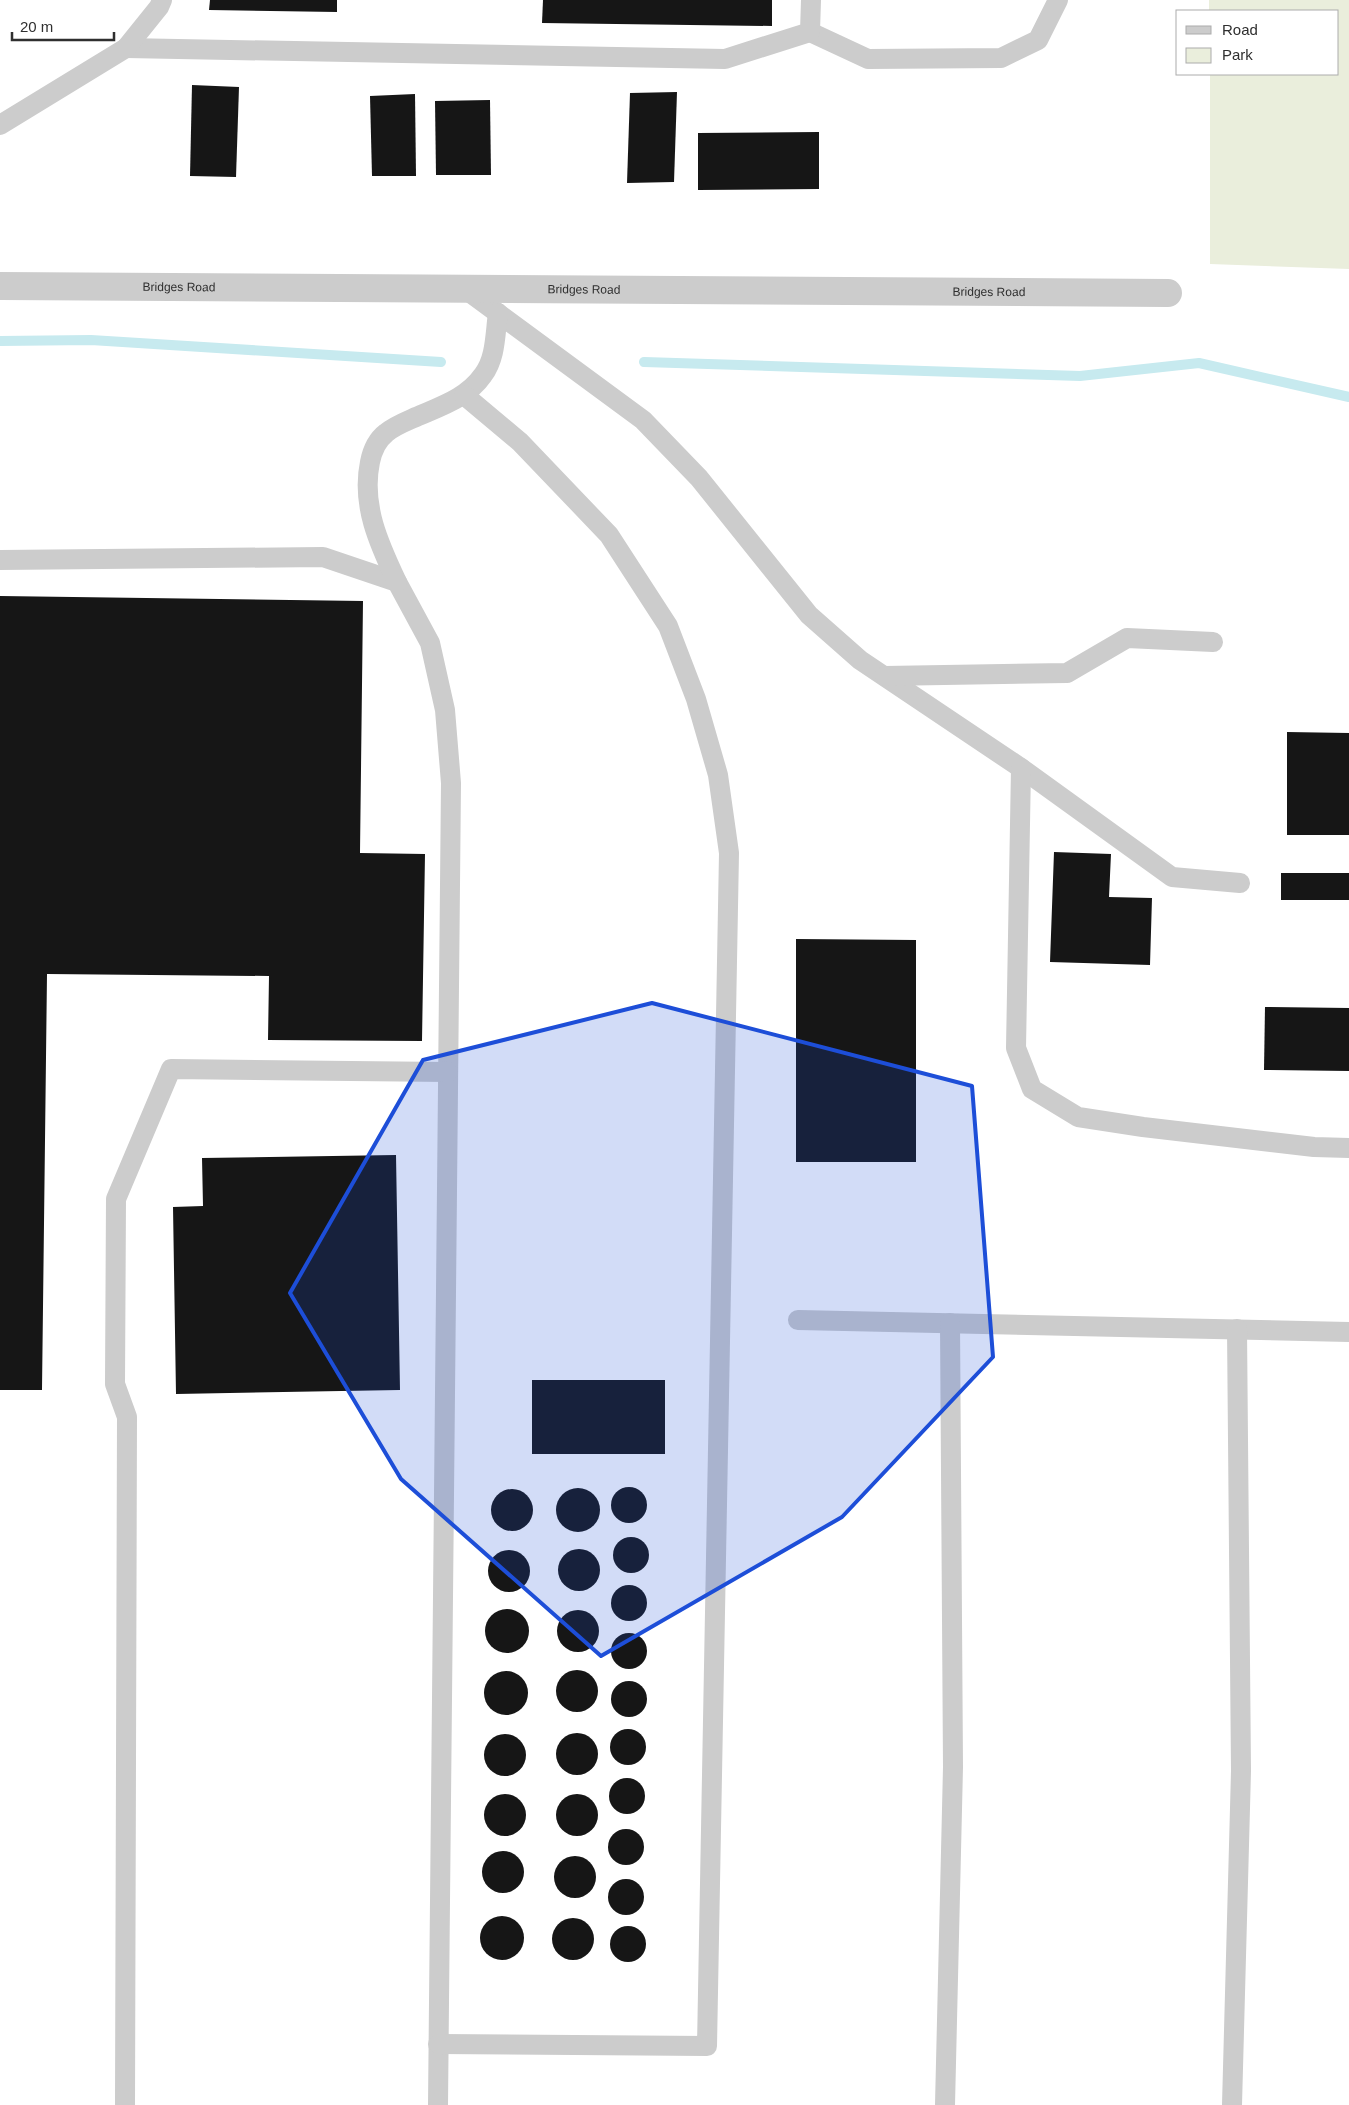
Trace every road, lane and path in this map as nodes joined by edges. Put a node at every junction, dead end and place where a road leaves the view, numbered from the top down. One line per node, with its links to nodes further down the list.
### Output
1 (162, 0): 5 (lane)
2 (811, 0): 4 (lane)
3 (1058, 0): 4 (lane)
4 (810, 32): 5 (lane)
5 (126, 48): 6 (lane)
6 (0, 125)
7 (0, 286): 8 (street, Bridges Road)
8 (465, 289): 9 (street, Bridges Road); 10 (lane)
9 (1168, 293)
10 (498, 313): 11 (lane); 15 (lane)
11 (464, 395): 13 (lane); 24 (lane)
12 (0, 560): 13 (lane)
13 (397, 582): 18 (lane)
14 (1213, 642): 15 (lane)
15 (884, 676): 16 (lane)
16 (1021, 768): 17 (lane); 19 (lane)
17 (1240, 883)
18 (448, 1072): 24 (lane); 25 (lane)
19 (1349, 1148)
20 (798, 1320): 21 (lane)
21 (950, 1323): 22 (lane); 27 (lane)
22 (1236, 1329): 23 (lane); 28 (lane)
23 (1349, 1332)
24 (438, 2044): 26 (lane)
25 (125, 2105)
26 (438, 2105)
27 (945, 2105)
28 (1232, 2105)

